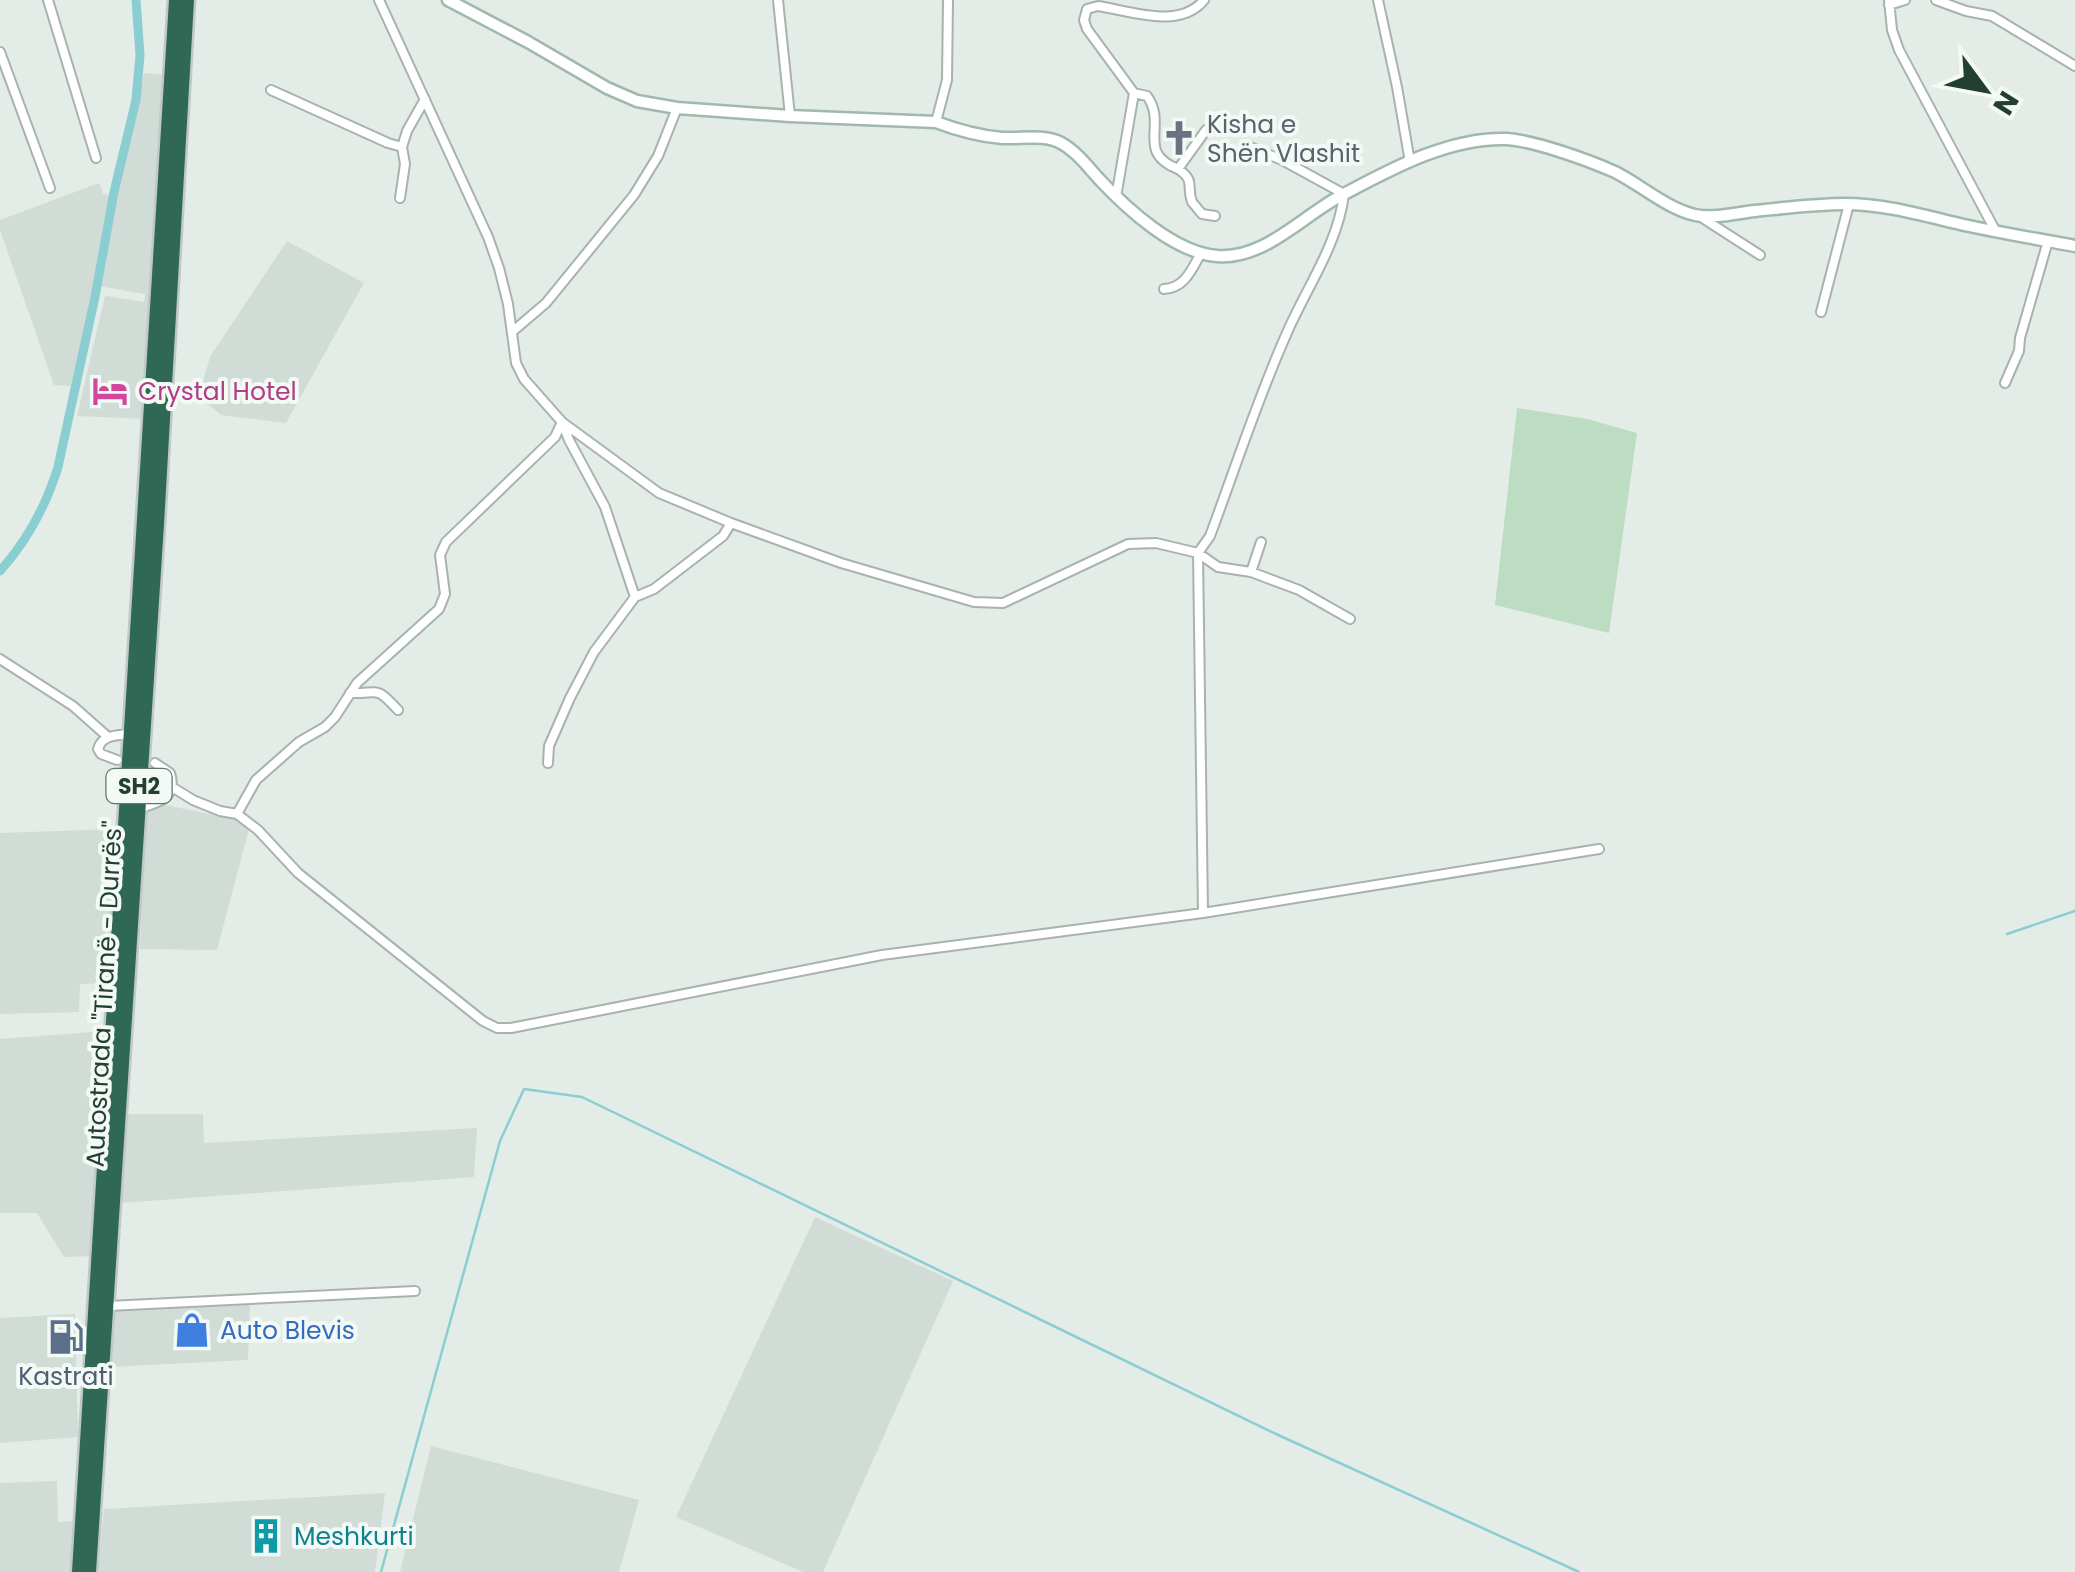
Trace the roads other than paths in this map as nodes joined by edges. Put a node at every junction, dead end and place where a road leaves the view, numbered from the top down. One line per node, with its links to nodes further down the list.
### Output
1 (48, 0): 24 (street)
2 (176, 0): 53 (highway, Autostrada "Tiranë - Durrës" / SH2)
3 (187, 0): 59 (highway, Autostrada "Tiranë - Durrës" / SH2)
4 (379, 0): 17 (street)
5 (448, 0): 18 (street)
6 (778, 0): 19 (street)
7 (948, 0): 20 (street)
8 (1204, 0): 16 (street)
9 (1378, 0): 25 (street)
10 (1905, 0): 12 (street)
11 (1936, 0): 14 (street)
12 (1889, 2): 34 (street)
13 (0, 52): 27 (street)
14 (2075, 66)
15 (271, 90): 22 (street)
16 (1134, 93): 26 (street); 29 (street)
17 (425, 99): 22 (street); 41 (street)
18 (677, 108): 19 (street); 41 (street)
19 (790, 116): 20 (street)
20 (936, 122): 29 (street)
21 (1206, 130): 26 (street)
22 (402, 147): 30 (street)
23 (1250, 147): 28 (street)
24 (96, 158)
25 (1410, 162): 28 (street); 32 (street)
26 (1178, 168): 33 (street)
27 (50, 188)
28 (1344, 194): 37 (street); 46 (street)
29 (1116, 197): 37 (street)
30 (400, 198)
31 (1849, 204): 32 (street); 34 (street); 40 (street)
32 (1695, 215): 38 (street)
33 (1215, 216)
34 (1996, 232): 35 (street)
35 (2048, 240): 36 (street); 42 (street)
36 (2075, 246)
37 (1201, 253): 39 (street)
38 (1760, 255)
39 (1164, 289)
40 (1821, 312)
41 (512, 332): 43 (street)
42 (2005, 383)
43 (562, 422): 44 (street); 48 (street); 51 (street)
44 (730, 524): 46 (street); 48 (street)
45 (1261, 542): 47 (street)
46 (1198, 553): 47 (street); 62 (street)
47 (1251, 572): 49 (street)
48 (635, 596): 56 (street)
49 (1350, 618)
50 (0, 659): 54 (street)
51 (350, 693): 52 (street); 60 (street)
52 (398, 710)
53 (130, 734): 54 (street); 65 (highway, Autostrada "Tiranë - Durrës" / SH2)
54 (108, 737): 55 (street)
55 (117, 760)
56 (548, 762)
57 (155, 763): 58 (street)
58 (172, 787): 59 (street); 60 (street)
59 (138, 809): 64 (highway, Autostrada "Tiranë - Durrës" / SH2)
60 (236, 814): 62 (street)
61 (1599, 849): 62 (street)
62 (1203, 912)
63 (414, 1291): 64 (street)
64 (108, 1306): 66 (highway, Autostrada "Tiranë - Durrës" / SH2)
65 (78, 1572)
66 (90, 1572)

